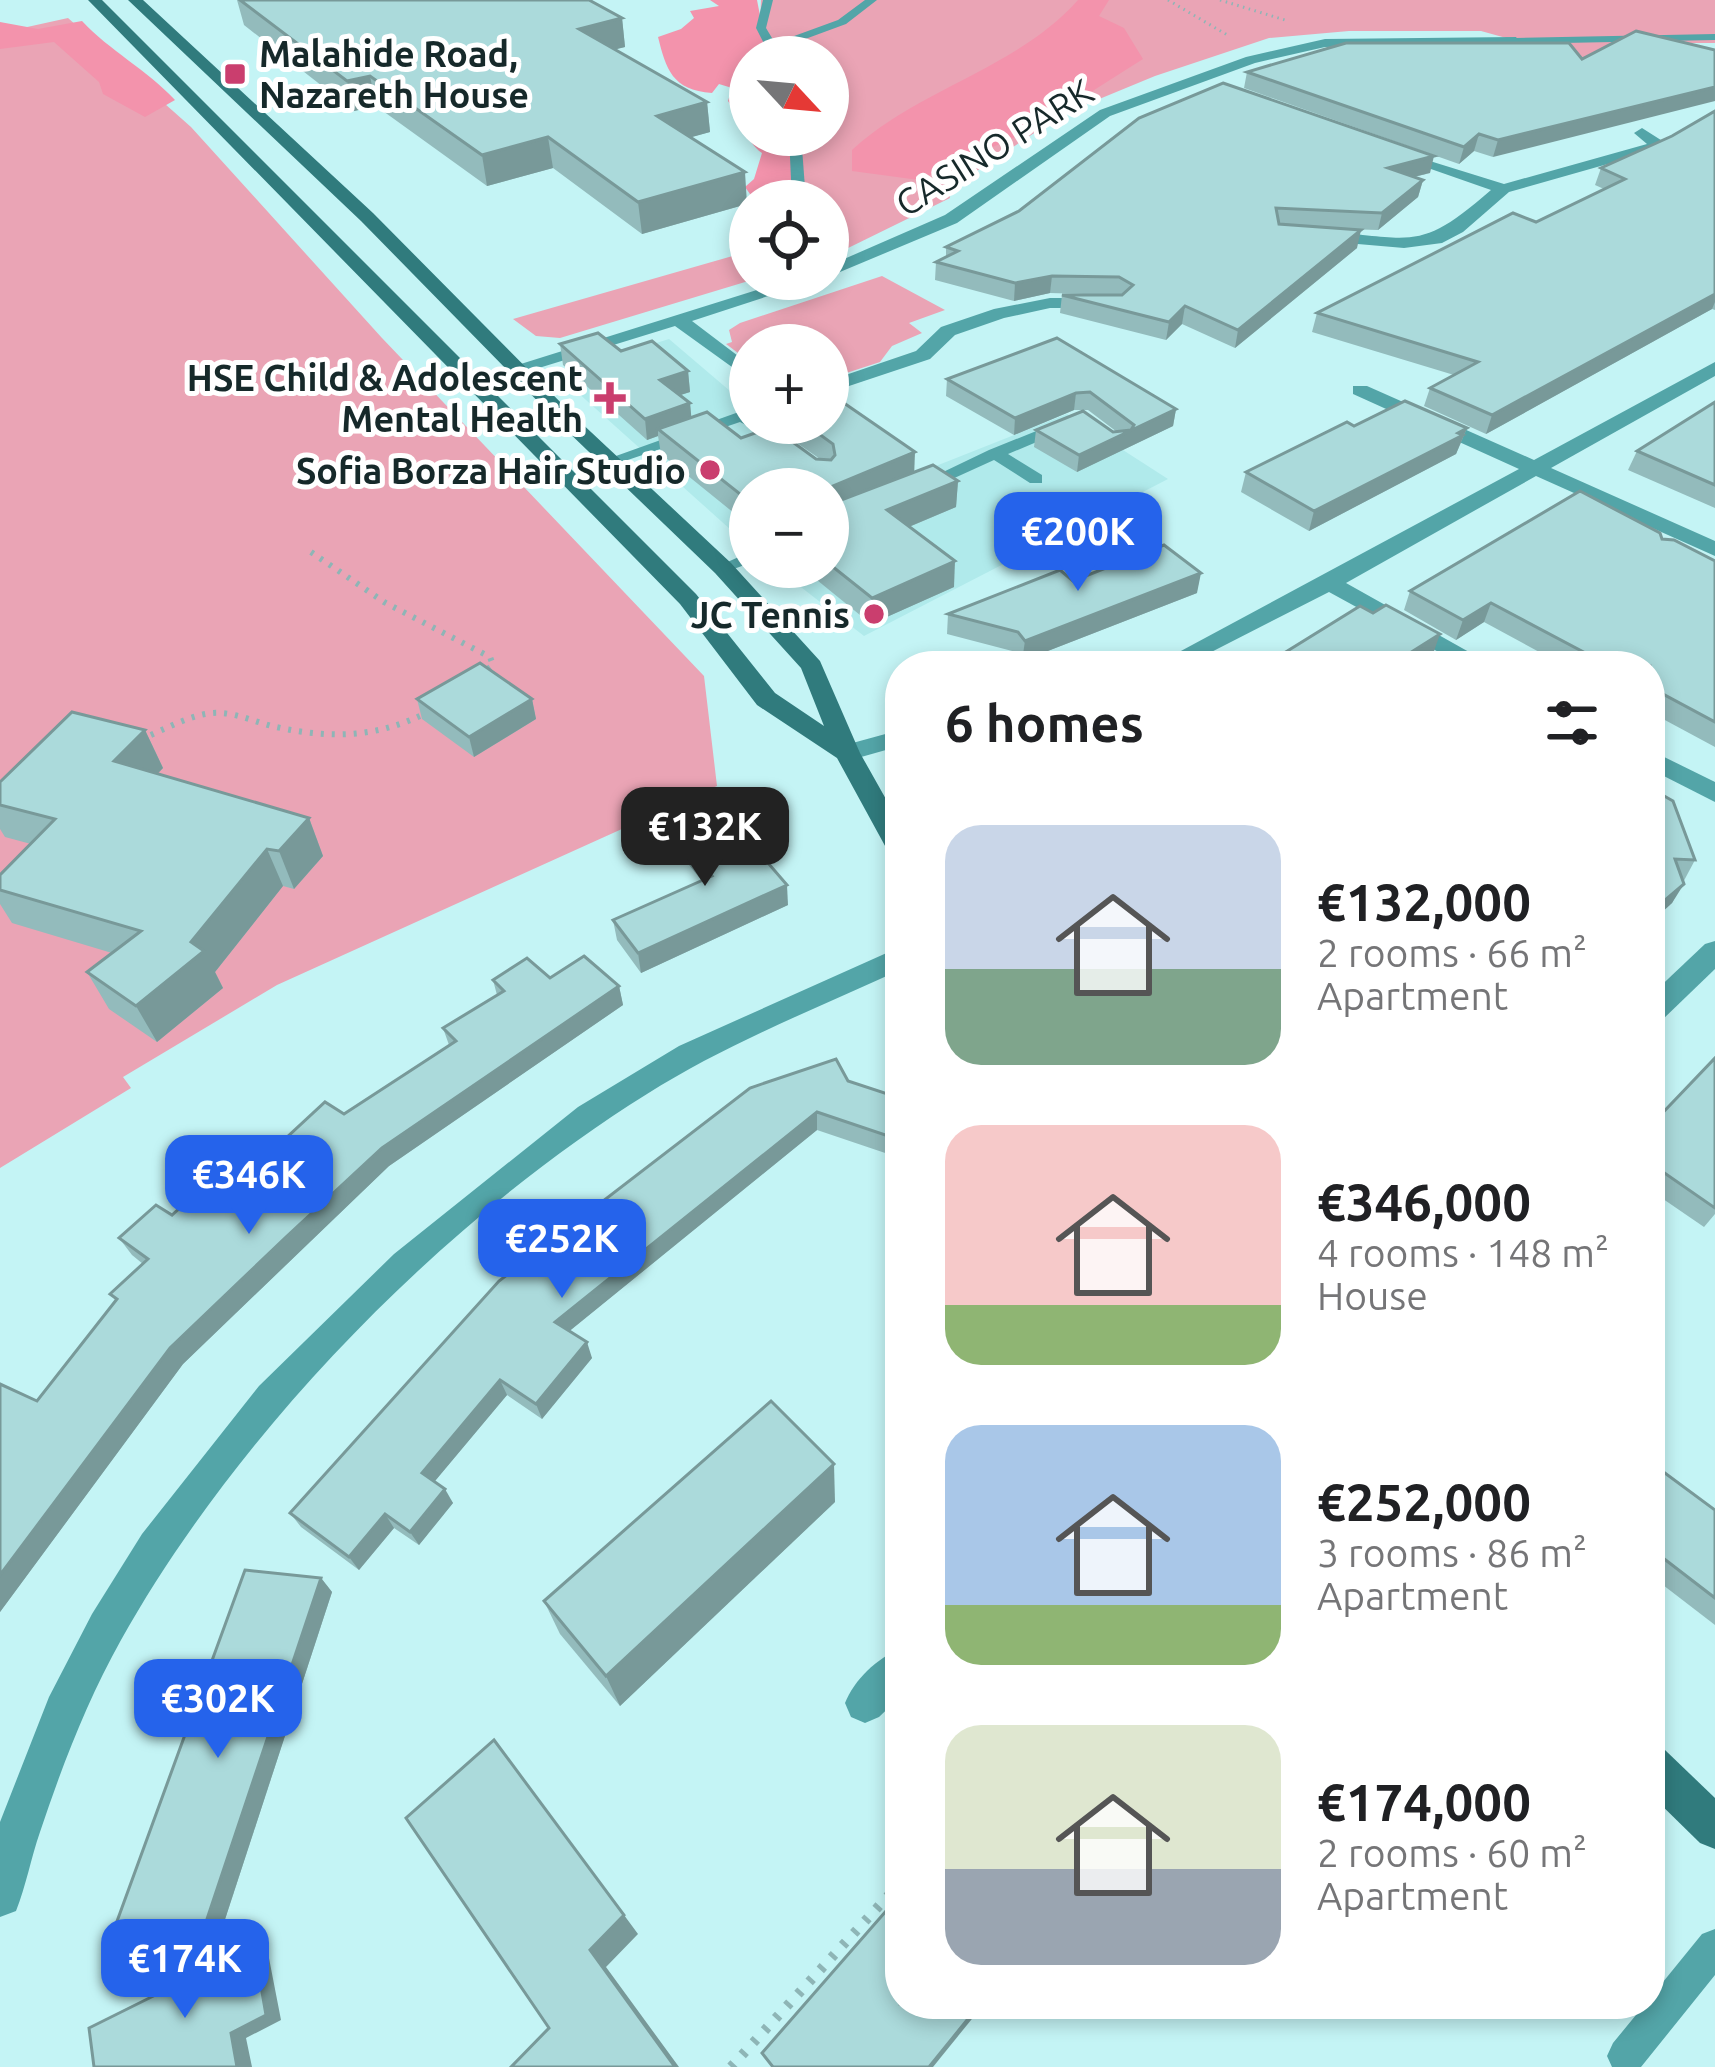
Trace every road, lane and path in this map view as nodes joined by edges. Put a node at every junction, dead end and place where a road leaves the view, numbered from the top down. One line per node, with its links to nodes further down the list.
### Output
1 (95, 0): 16 (main road)
2 (135, 0): 15 (main road)
3 (768, 0): 9 (lane)
4 (872, 0): 10 (lane)
5 (1168, 0): 8 (path)
6 (1220, 0): 7 (path)
7 (1279, 26)
8 (1240, 35)
9 (766, 36)
10 (811, 36)
11 (1715, 38): 12 (lane)
12 (1516, 41): 13 (street, CASINO PARK)
13 (1196, 81): 14 (street); 23 (street, CASINO PARK)
14 (1218, 89)
15 (244, 103): 16 (main road); 20 (main road)
16 (206, 110): 21 (main road)
17 (1642, 133): 19 (street)
18 (1372, 143): 19 (street)
19 (1503, 189): 22 (street)
20 (367, 218): 21 (main road); 29 (main road)
21 (325, 230): 31 (main road)
22 (1304, 234)
23 (849, 264)
24 (745, 300): 26 (street)
25 (1118, 304): 30 (street)
26 (681, 322): 27 (street); 29 (street)
27 (729, 358)
28 (1715, 368): 37 (street)
29 (518, 370): 31 (street); 36 (main road)
30 (849, 380)
31 (473, 382): 53 (main road)
32 (1360, 390): 37 (street)
33 (1082, 417): 35 (lane)
34 (729, 420): 36 (lane)
35 (995, 453): 38 (lane); 39 (lane)
36 (610, 461): 45 (main road)
37 (1531, 467): 40 (street); 46 (street)
38 (1036, 479)
39 (908, 492)
40 (1684, 535): 41 (street); 42 (lane)
41 (1715, 549)
42 (1662, 551)
43 (310, 552): 49 (path)
44 (729, 565): 45 (lane)
45 (723, 568): 53 (main road)
46 (1329, 583): 47 (street); 48 (street)
47 (1195, 651)
48 (1454, 651)
49 (477, 677)
50 (446, 701): 51 (path)
51 (124, 739)
52 (885, 742): 53 (street)
53 (847, 753): 56 (main road)
54 (1665, 766): 55 (street)
55 (1715, 793)
56 (885, 821)
57 (1715, 952): 59 (street)
58 (885, 965): 64 (street)
59 (1665, 1000)
60 (885, 1683): 61 (street)
61 (865, 1702)
62 (1665, 1780): 63 (main road)
63 (1715, 1828)
64 (0, 1895)
65 (885, 1898): 70 (path)
66 (1715, 1946): 67 (lane)
67 (1665, 2008)
68 (1656, 2019): 69 (lane)
69 (1626, 2056)
70 (731, 2067)

